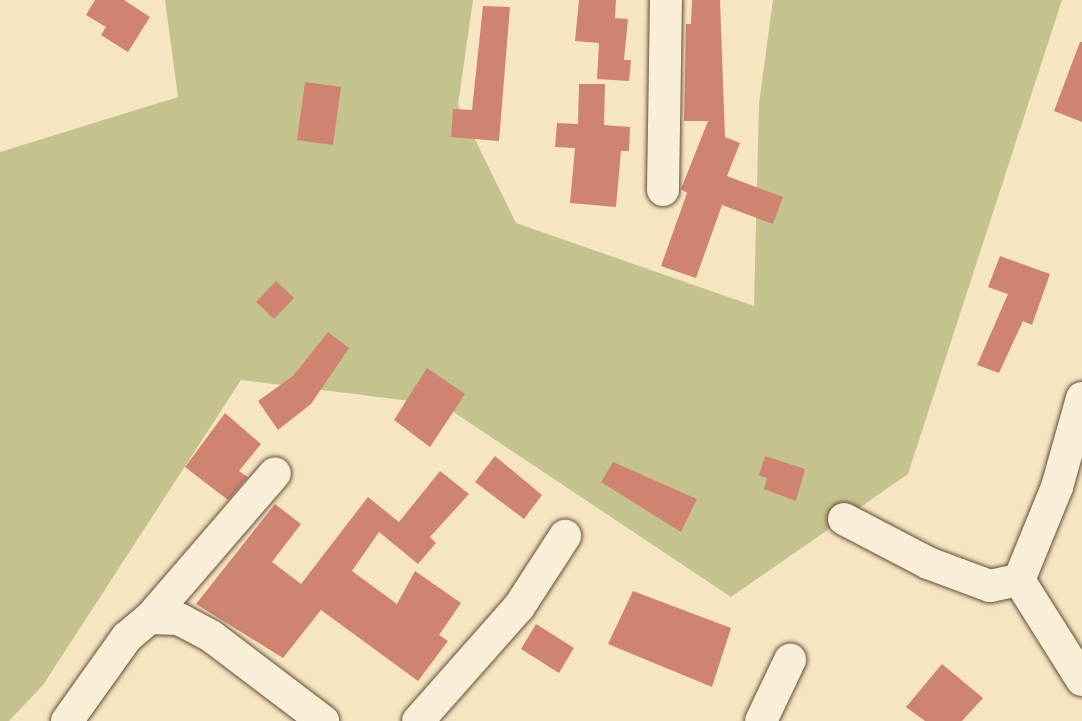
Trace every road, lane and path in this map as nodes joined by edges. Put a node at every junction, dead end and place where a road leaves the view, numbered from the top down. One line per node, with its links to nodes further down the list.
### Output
1 (666, 0): 2 (street)
2 (663, 190)
3 (1082, 398): 7 (street)
4 (275, 473): 8 (street)
5 (844, 519): 7 (street)
6 (565, 536): 13 (street)
7 (1019, 580): 10 (street)
8 (150, 618): 11 (street); 12 (street)
9 (790, 660): 14 (street)
10 (1082, 680)
11 (67, 721)
12 (323, 721)
13 (418, 721)
14 (761, 721)

